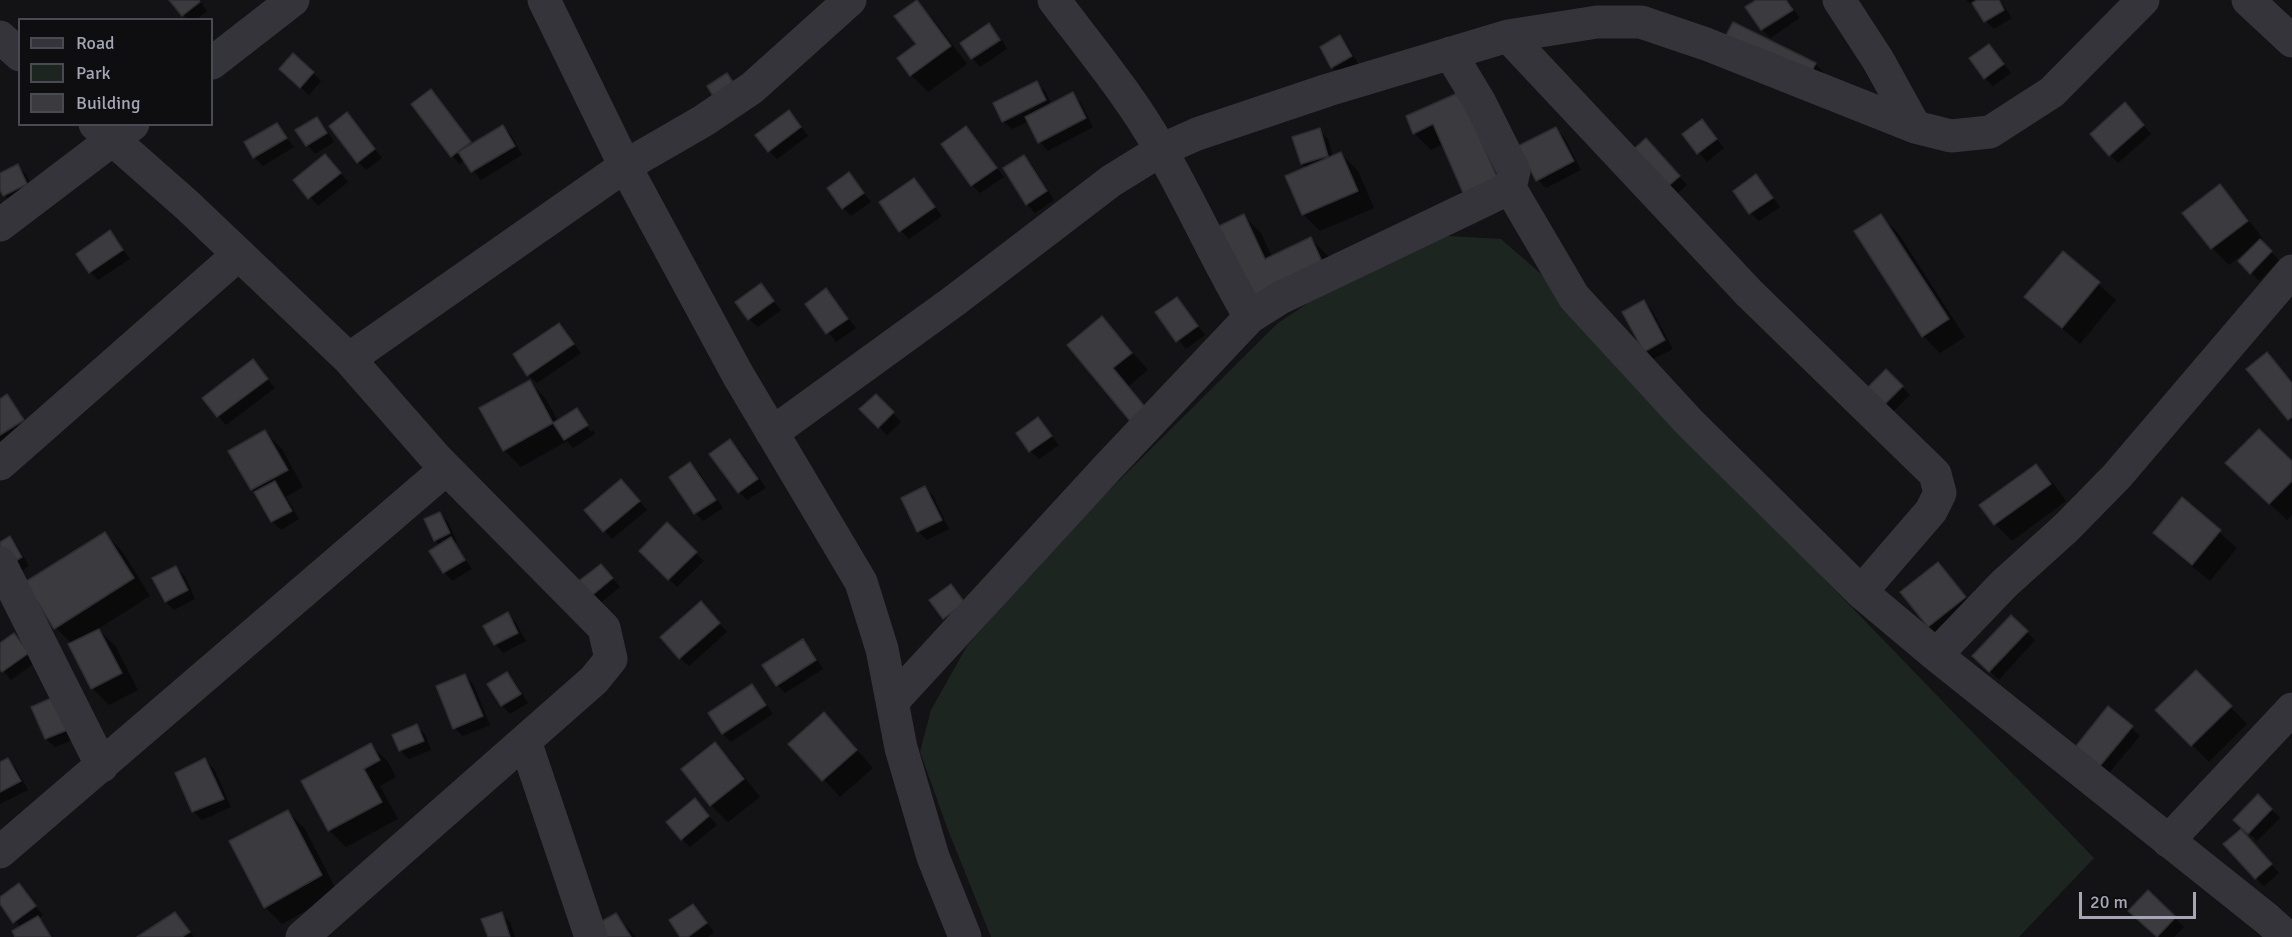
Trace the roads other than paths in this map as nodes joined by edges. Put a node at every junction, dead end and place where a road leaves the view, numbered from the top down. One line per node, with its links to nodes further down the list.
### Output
1 (293, 0): 13 (street)
2 (544, 0): 17 (street)
3 (850, 0): 17 (street)
4 (1054, 0): 16 (street)
5 (1839, 0): 14 (street)
6 (2143, 0): 14 (street)
7 (2248, 0): 10 (street)
8 (1508, 36): 12 (street); 14 (street); 28 (street)
9 (0, 38): 11 (street)
10 (2292, 41)
11 (18, 52)
12 (1450, 53): 16 (street); 18 (street)
13 (213, 62)
14 (1914, 127)
15 (113, 130): 19 (street); 20 (street)
16 (1161, 150): 22 (street); 24 (street)
17 (625, 166): 23 (street); 24 (street)
18 (1510, 188): 22 (street); 28 (street)
19 (0, 225)
20 (239, 254): 23 (street); 25 (street)
21 (2292, 271): 29 (street)
22 (1250, 317): 30 (street)
23 (350, 359): 26 (street)
24 (772, 433): 30 (street)
25 (0, 464)
26 (446, 469): 32 (street); 33 (street)
27 (0, 563): 33 (street)
28 (1862, 592): 29 (street)
29 (1936, 655): 34 (street)
30 (893, 701): 38 (street)
31 (2292, 709): 34 (street)
32 (525, 741): 36 (street); 37 (street)
33 (102, 766): 35 (street)
34 (2168, 840): 39 (street)
35 (0, 852)
36 (303, 937)
37 (591, 937)
38 (964, 937)
39 (2287, 937)

